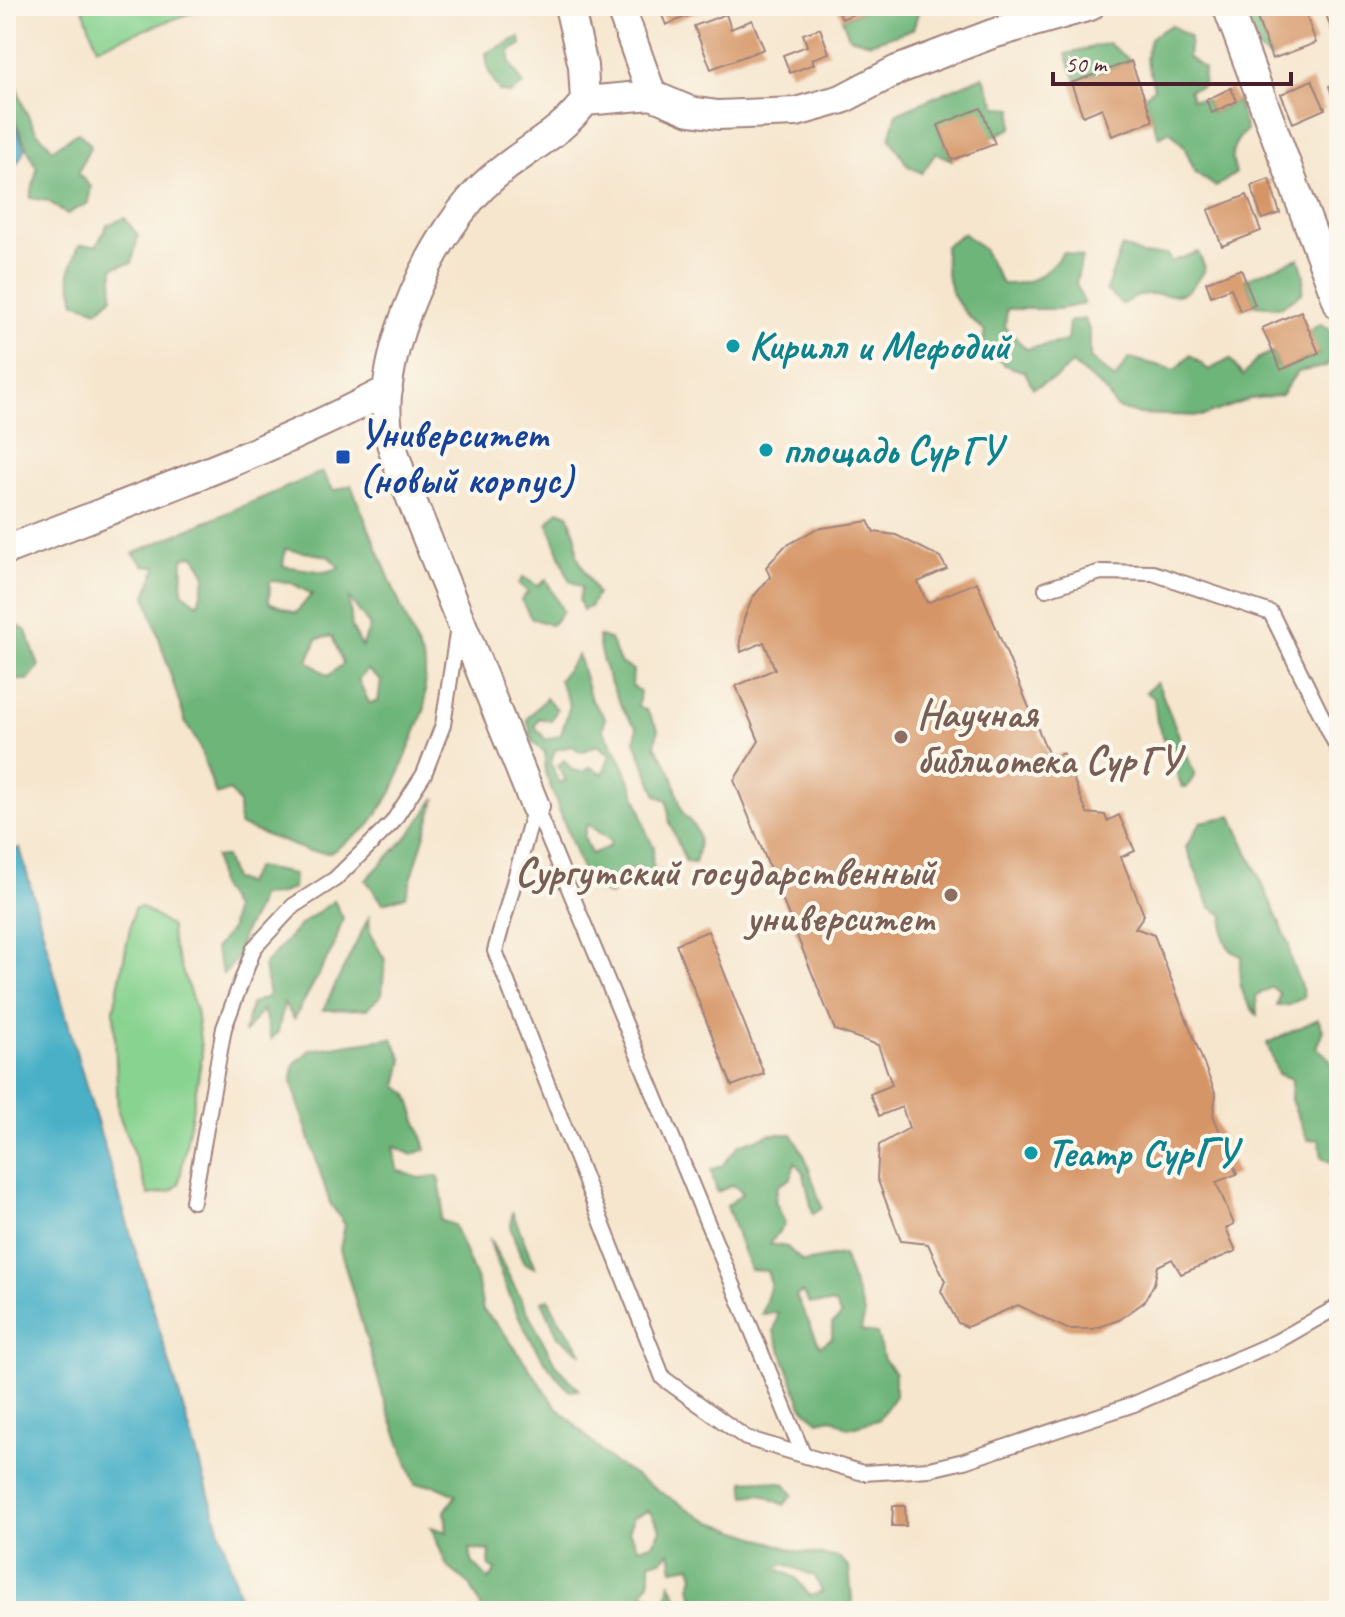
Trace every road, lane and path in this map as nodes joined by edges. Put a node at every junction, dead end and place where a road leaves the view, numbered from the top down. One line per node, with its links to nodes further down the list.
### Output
1 (569, 6): 6 (street)
2 (620, 6): 5 (street)
3 (1090, 6): 5 (street)
4 (1227, 6): 7 (street)
5 (652, 95): 6 (street)
6 (585, 101): 8 (street)
7 (1339, 305)
8 (388, 390): 9 (street); 11 (street)
9 (6, 550)
10 (1046, 589): 12 (lane)
11 (461, 615): 13 (street); 14 (lane)
12 (1339, 751)
13 (535, 806): 16 (lane); 16 (lane)
14 (193, 1201)
15 (1339, 1306): 16 (lane)
16 (803, 1454)

